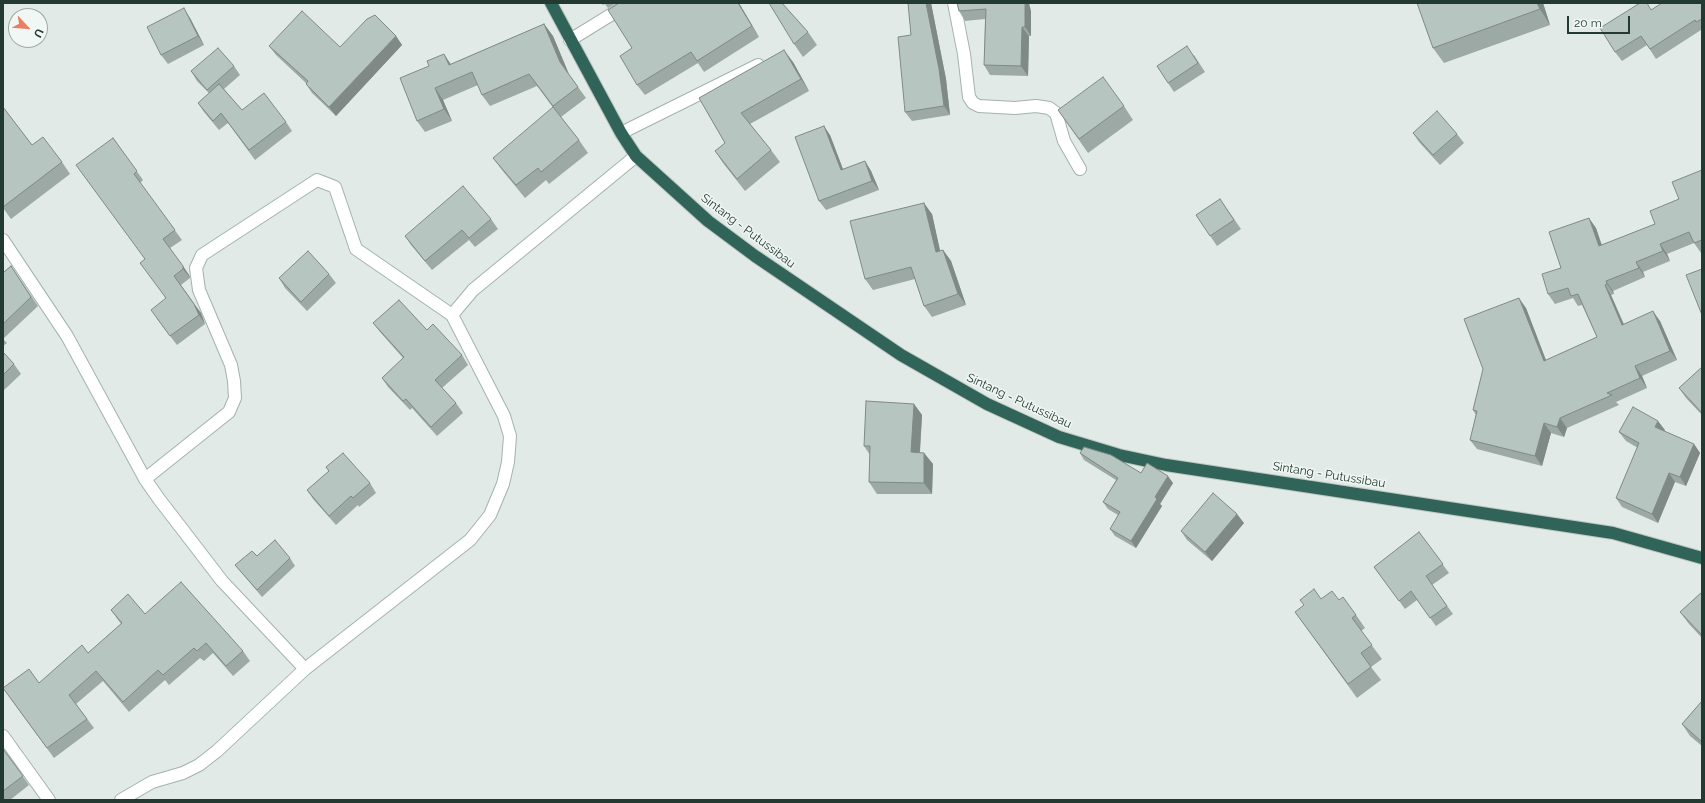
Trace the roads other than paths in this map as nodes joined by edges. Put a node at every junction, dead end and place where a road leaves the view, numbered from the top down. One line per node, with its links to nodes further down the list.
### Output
1 (551, 3): 4 (highway, Sintang - Putussibau)
2 (630, 3): 4 (street)
3 (954, 3): 8 (street)
4 (570, 40): 6 (highway, Sintang - Putussibau)
5 (758, 65): 6 (street)
6 (621, 133): 7 (highway, Sintang - Putussibau)
7 (636, 156): 10 (street); 12 (highway, Sintang - Putussibau)
8 (1080, 169)
9 (3, 240): 11 (street)
10 (452, 315): 11 (street); 13 (street)
11 (145, 479): 13 (street)
12 (1702, 558)
13 (305, 669): 16 (street)
14 (3, 736): 15 (street)
15 (49, 800)
16 (120, 800)

